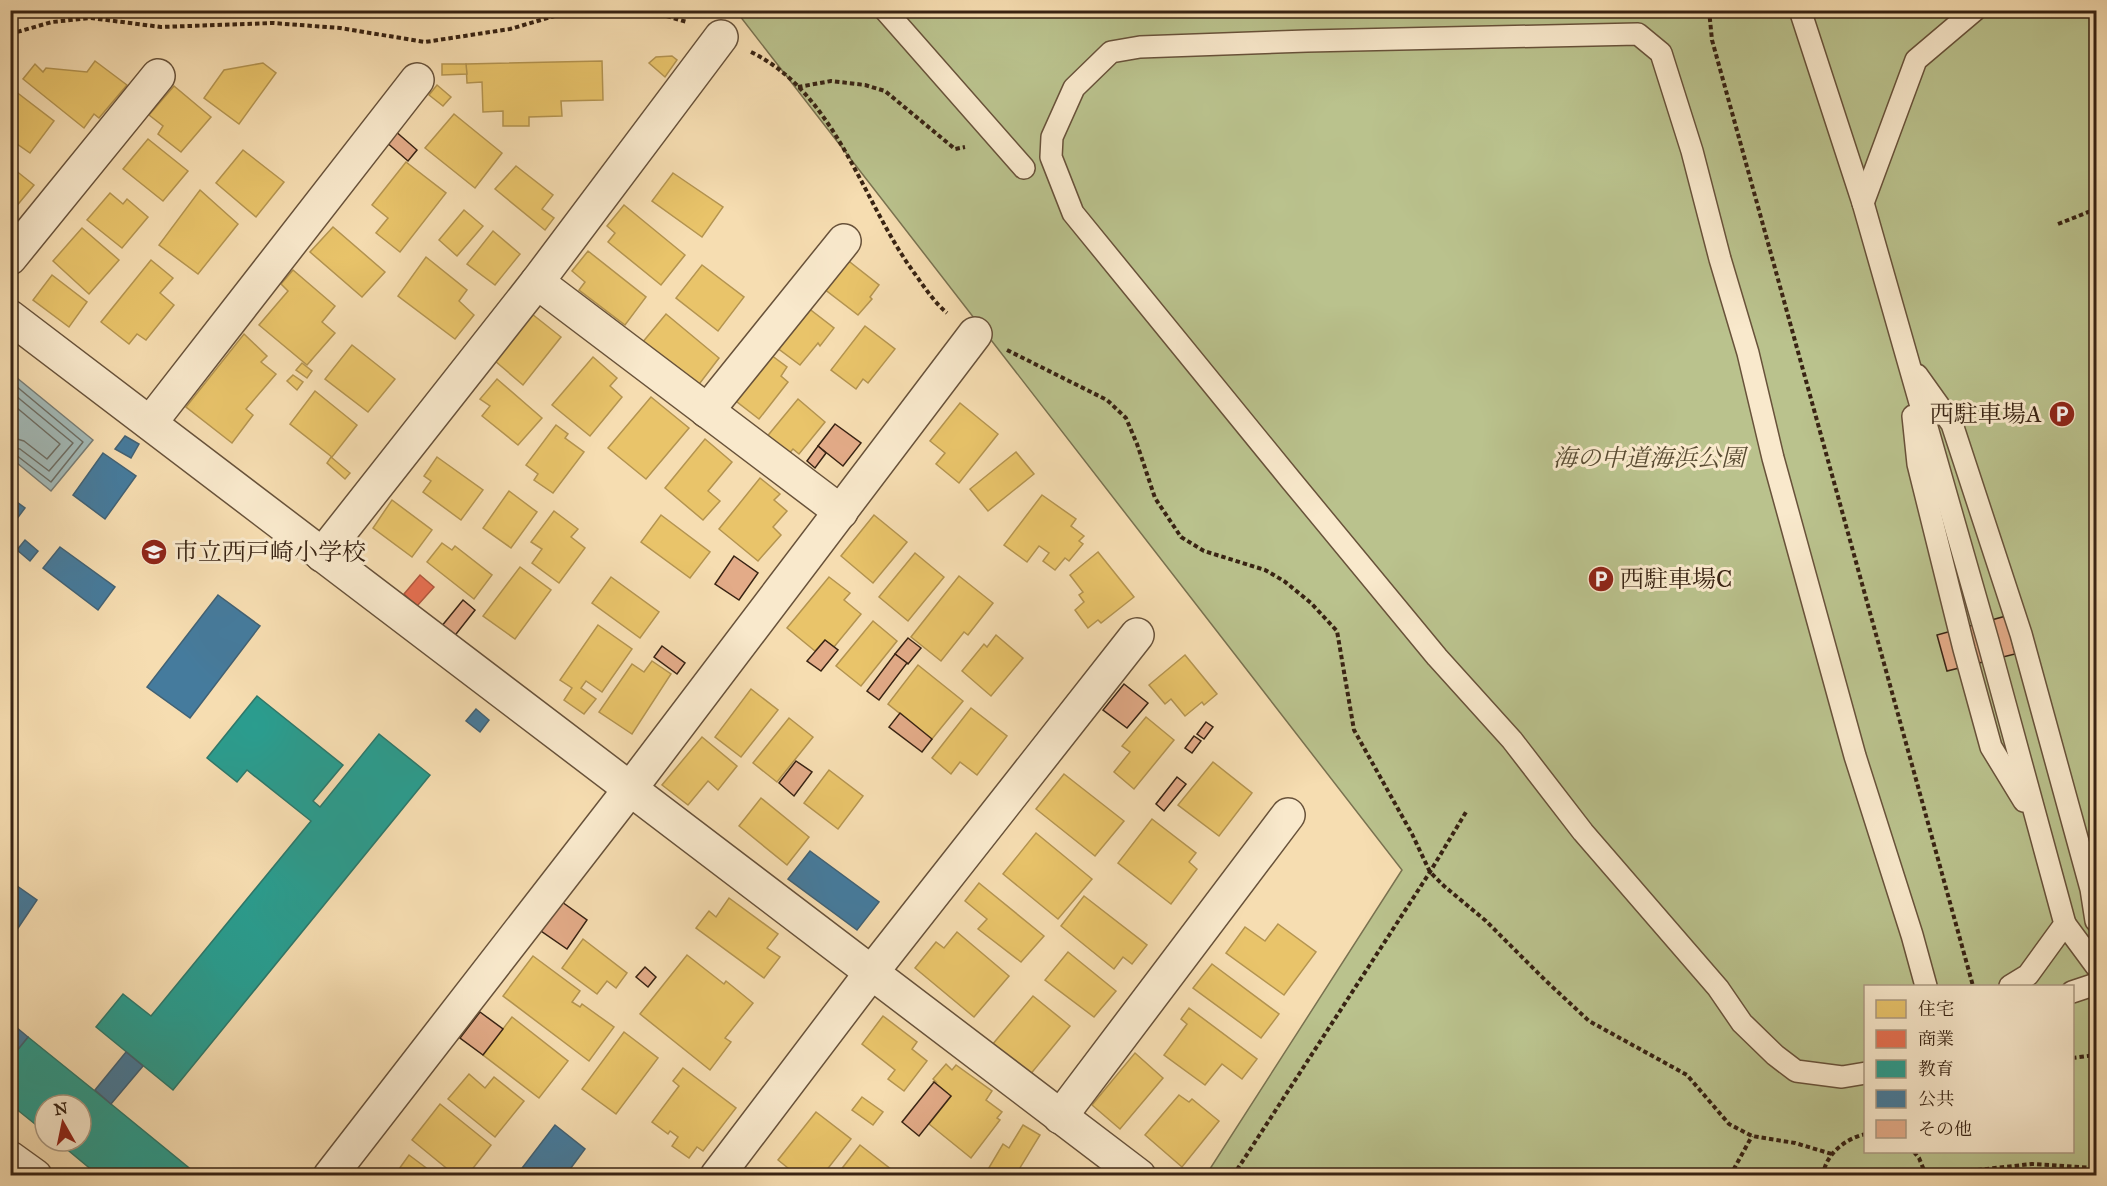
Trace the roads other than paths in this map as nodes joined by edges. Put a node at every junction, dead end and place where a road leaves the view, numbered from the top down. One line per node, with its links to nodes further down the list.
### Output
1 (885, 10): 7 (lane)
2 (1800, 10): 8 (lane)
3 (1975, 10): 8 (lane)
4 (721, 37): 11 (street)
5 (158, 76): 10 (street)
6 (417, 80): 16 (street)
7 (1024, 168)
8 (1863, 203): 14 (lane)
9 (844, 241): 15 (street)
10 (10, 258)
11 (537, 282): 15 (street); 18 (street)
12 (10, 317): 16 (street)
13 (975, 334): 17 (street)
14 (1907, 362): 22 (lane); 23 (lane)
15 (707, 411): 17 (street)
16 (150, 423): 18 (street)
17 (841, 512): 20 (street)
18 (322, 555): 20 (street)
19 (1137, 635): 25 (street)
20 (630, 789): 25 (street); 34 (street)
21 (1288, 814): 31 (street)
22 (2097, 921)
23 (2066, 924): 24 (lane); 28 (lane)
24 (2097, 966)
25 (871, 973): 31 (street); 35 (street)
26 (2097, 984): 29 (lane)
27 (1925, 985): 30 (lane)
28 (2013, 985)
29 (2074, 992)
30 (1864, 1073)
31 (1060, 1117): 36 (street)
32 (10, 1158): 33 (street)
33 (35, 1176)
34 (330, 1176)
35 (717, 1176)
36 (1139, 1176)

